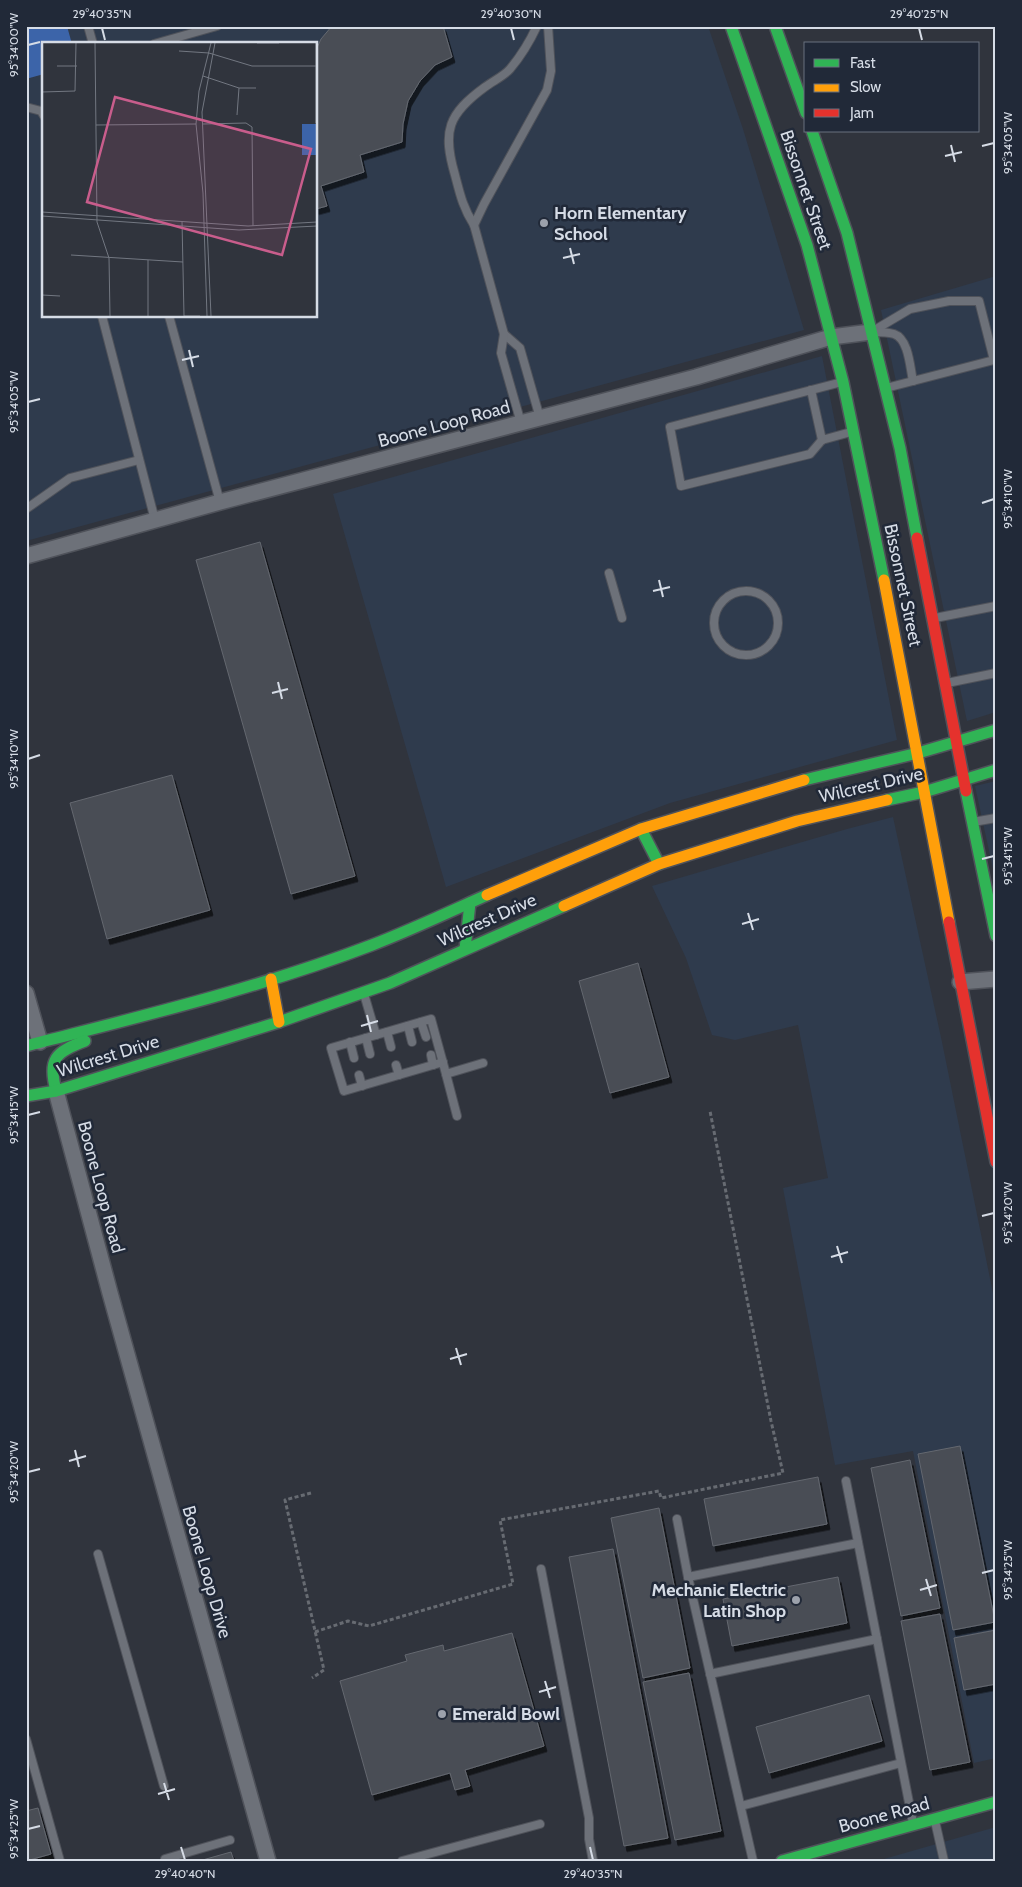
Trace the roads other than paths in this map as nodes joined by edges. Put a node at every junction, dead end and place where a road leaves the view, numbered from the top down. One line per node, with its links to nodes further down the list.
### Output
1 (88, 26): 7 (lane)
2 (217, 26): 8 (lane)
3 (536, 26): 13 (lane)
4 (548, 26): 13 (lane)
5 (731, 26): 18 (main road, Bissonnet Street)
6 (775, 26): 10 (main road, Bissonnet Street)
7 (92, 42)
8 (161, 42)
9 (26, 107): 11 (lane)
10 (804, 107)
11 (42, 113)
12 (812, 132): 16 (main road, Bissonnet Street)
13 (474, 225): 17 (lane)
14 (103, 318): 27 (lane)
15 (170, 318): 28 (lane)
16 (871, 332): 18 (street, Boone Loop Road); 20 (lane); 20 (lane); 21 (main road, Bissonnet Street)
17 (504, 334): 23 (lane); 24 (lane)
18 (832, 336): 19 (main road, Bissonnet Street); 23 (street, Boone Loop Road)
19 (843, 382): 22 (lane); 25 (main road, Bissonnet Street)
20 (913, 382): 21 (lane)
21 (886, 388): 36 (main road, Bissonnet Street)
22 (811, 390): 26 (lane); 26 (lane)
23 (540, 418): 24 (street, Boone Loop Road)
24 (521, 423): 28 (street, Boone Loop Road)
25 (853, 432): 26 (lane); 41 (main road, Bissonnet Street)
26 (822, 440)
27 (140, 460): 29 (lane); 30 (lane)
28 (220, 502): 30 (street, Boone Loop Road)
29 (26, 509)
30 (155, 520): 31 (street, Boone Loop Road)
31 (26, 556)
32 (609, 573): 35 (lane)
33 (762, 594): 33 (lane)
34 (996, 606): 36 (lane)
35 (622, 618)
36 (933, 618): 38 (main road, Bissonnet Street)
37 (996, 673): 38 (lane)
38 (945, 684): 40 (main road, Bissonnet Street)
39 (996, 730): 40 (main road, Wilcrest Drive)
40 (956, 742): 41 (main road, Wilcrest Drive); 43 (main road, Bissonnet Street)
41 (918, 753): 44 (main road, Bissonnet Street); 47 (main road, Wilcrest Drive)
42 (996, 770): 43 (main road, Wilcrest Drive)
43 (963, 779): 44 (main road, Wilcrest Drive); 46 (main road, Bissonnet Street)
44 (924, 792): 48 (main road, Wilcrest Drive); 56 (main road, Bissonnet Street)
45 (996, 818): 46 (lane)
46 (972, 822): 50 (main road, Bissonnet Street)
47 (641, 829): 48 (main road); 51 (main road, Wilcrest Drive)
48 (658, 864): 53 (main road, Wilcrest Drive)
49 (996, 878): 50 (lane)
50 (984, 881): 52 (main road, Bissonnet Street)
51 (470, 903): 53 (main road); 55 (main road, Wilcrest Drive)
52 (996, 936)
53 (465, 949): 57 (main road, Wilcrest Drive)
54 (996, 978): 56 (street)
55 (271, 979): 59 (main road, Wilcrest Drive); 60 (main road)
56 (960, 982): 89 (main road, Bissonnet Street)
57 (363, 992): 60 (main road, Wilcrest Drive); 64 (lane)
58 (26, 993): 69 (street)
59 (154, 1013): 69 (main road, Wilcrest Drive); 86 (main road)
60 (279, 1022): 86 (main road, Wilcrest Drive)
61 (421, 1022): 62 (lane); 65 (lane); 75 (lane)
62 (408, 1026): 63 (lane); 68 (lane)
63 (387, 1032): 64 (lane); 70 (lane)
64 (376, 1035): 66 (lane)
65 (426, 1037)
66 (366, 1038): 67 (lane); 71 (lane)
67 (350, 1042): 73 (lane); 85 (lane)
68 (412, 1042)
69 (33, 1044)
70 (391, 1047)
71 (370, 1054)
72 (431, 1055): 78 (lane)
73 (354, 1058)
74 (417, 1060): 79 (lane)
75 (443, 1062): 78 (lane); 81 (lane)
76 (484, 1063): 81 (lane)
77 (396, 1065): 83 (lane)
78 (434, 1065): 79 (lane)
79 (419, 1069): 83 (lane)
80 (375, 1072): 84 (lane)
81 (446, 1074): 88 (lane)
82 (359, 1075): 85 (lane)
83 (399, 1075): 84 (lane)
84 (378, 1081): 85 (lane)
85 (362, 1086)
86 (56, 1090): 87 (main road, Wilcrest Drive); 90 (street, Boone Loop Road)
87 (26, 1096)
88 (457, 1116)
89 (996, 1162)
90 (110, 1293): 110 (street, Boone Loop Drive)
91 (846, 1481): 93 (lane)
92 (677, 1519): 96 (lane)
93 (858, 1543): 96 (lane); 97 (lane)
94 (98, 1554): 101 (lane)
95 (541, 1569): 112 (lane)
96 (688, 1578): 98 (lane)
97 (877, 1639): 98 (lane); 100 (lane)
98 (710, 1674): 103 (lane)
99 (26, 1739): 108 (lane)
100 (901, 1763): 103 (lane); 106 (lane)
101 (164, 1786)
102 (996, 1802): 104 (main road, Boone Road)
103 (741, 1806): 113 (lane)
104 (935, 1819): 106 (main road, Boone Road); 115 (lane)
105 (540, 1824): 111 (lane)
106 (913, 1825): 114 (main road, Boone Road)
107 (230, 1840): 109 (lane)
108 (60, 1861)
109 (165, 1861)
110 (268, 1861)
111 (402, 1861)
112 (593, 1861)
113 (753, 1861)
114 (782, 1861)
115 (944, 1861)

